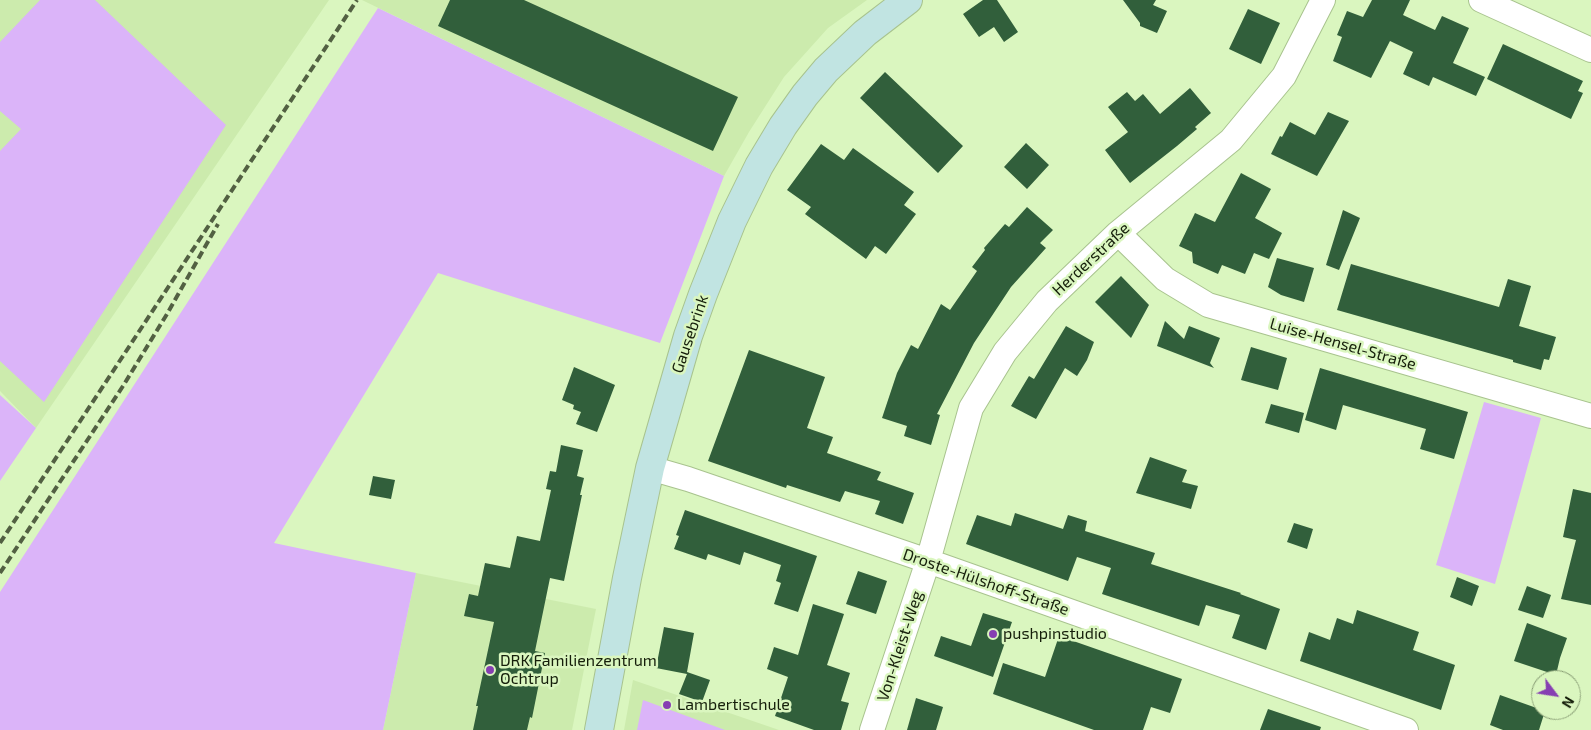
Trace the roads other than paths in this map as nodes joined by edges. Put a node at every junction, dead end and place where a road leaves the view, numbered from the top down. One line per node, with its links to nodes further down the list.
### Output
1 (908, 0): 7 (main road, Gausebrink)
2 (1323, 0): 5 (street, Herderstraße)
3 (1481, 0): 4 (street)
4 (1591, 50)
5 (1118, 232): 6 (street, Luise-Hensel-Straße); 8 (street, Herderstraße)
6 (1591, 416)
7 (650, 468): 8 (street, Droste-Hülshoff-Straße); 9 (main road, Gausebrink)
8 (928, 562): 10 (street, Von-Kleist-Weg); 11 (street, Droste-Hülshoff-Straße)
9 (599, 730)
10 (872, 730)
11 (1406, 730)

